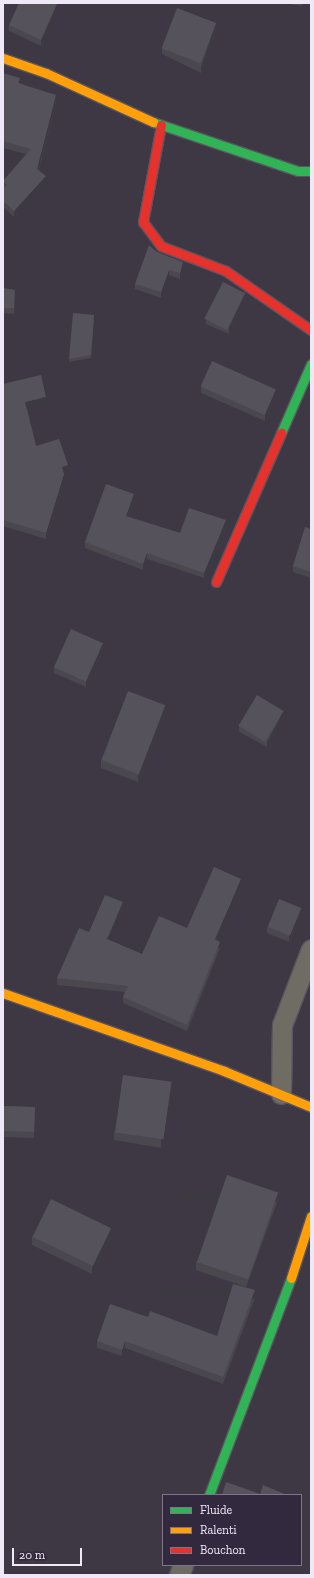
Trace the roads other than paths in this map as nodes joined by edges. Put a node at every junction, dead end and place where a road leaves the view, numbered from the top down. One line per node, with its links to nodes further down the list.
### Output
1 (3, 58): 2 (street)
2 (161, 125): 3 (street); 4 (street)
3 (310, 172)
4 (311, 330)
5 (311, 364): 6 (street)
6 (216, 582)
7 (311, 949): 9 (street)
8 (3, 993): 9 (street)
9 (281, 1094): 10 (street)
10 (311, 1107)
11 (311, 1216): 12 (street)
12 (209, 1494)

